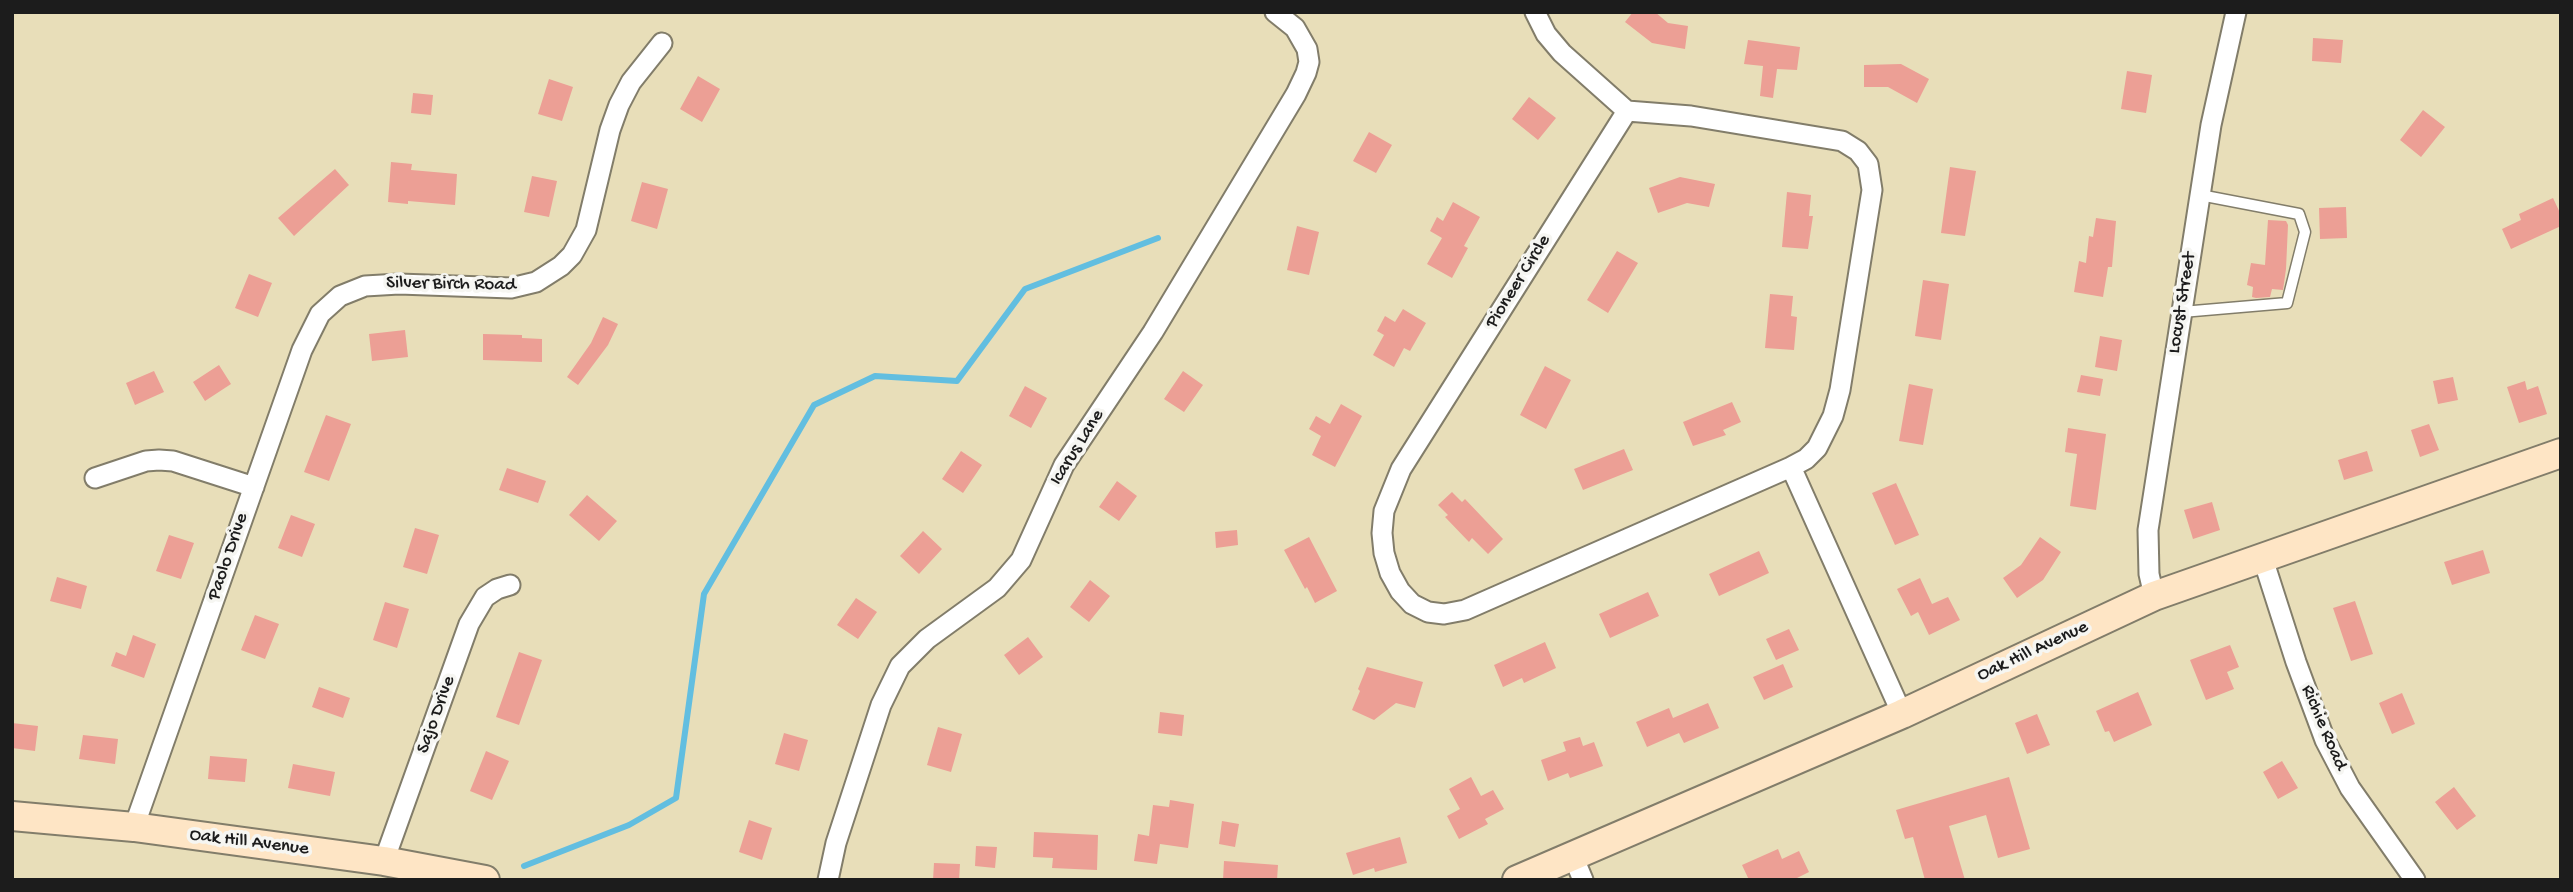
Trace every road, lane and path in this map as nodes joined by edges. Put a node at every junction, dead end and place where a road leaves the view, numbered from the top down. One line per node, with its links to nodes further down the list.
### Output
1 (1275, 12): 22 (street, Icarus Lane)
2 (1535, 12): 5 (street)
3 (2236, 12): 6 (street, Locust Street)
4 (662, 43): 7 (street, Silver Birch Road)
5 (1627, 111): 10 (street, Pioneer Circle); 10 (street, Pioneer Circle)
6 (2200, 195): 8 (street, Locust Street); 8 (lane)
7 (340, 296): 12 (street, Paolo Drive)
8 (2182, 312): 15 (street, Locust Street)
9 (2561, 453): 13 (main road, Oak Hill Avenue)
10 (1791, 467): 16 (street)
11 (95, 478): 12 (street)
12 (254, 487): 18 (street, Paolo Drive)
13 (2263, 559): 15 (main road, Oak Hill Avenue); 24 (street, Richie Road)
14 (510, 585): 19 (street, Sajo Drive)
15 (2154, 596): 16 (main road, Oak Hill Avenue)
16 (1902, 713): 20 (main road, Oak Hill Avenue)
17 (12, 816): 18 (main road, Oak Hill Avenue)
18 (134, 827): 19 (main road, Oak Hill Avenue)
19 (384, 861): 21 (main road, Oak Hill Avenue)
20 (1578, 868): 23 (main road, Oak Hill Avenue)
21 (485, 880)
22 (828, 880)
23 (1517, 880)
24 (2415, 880)

